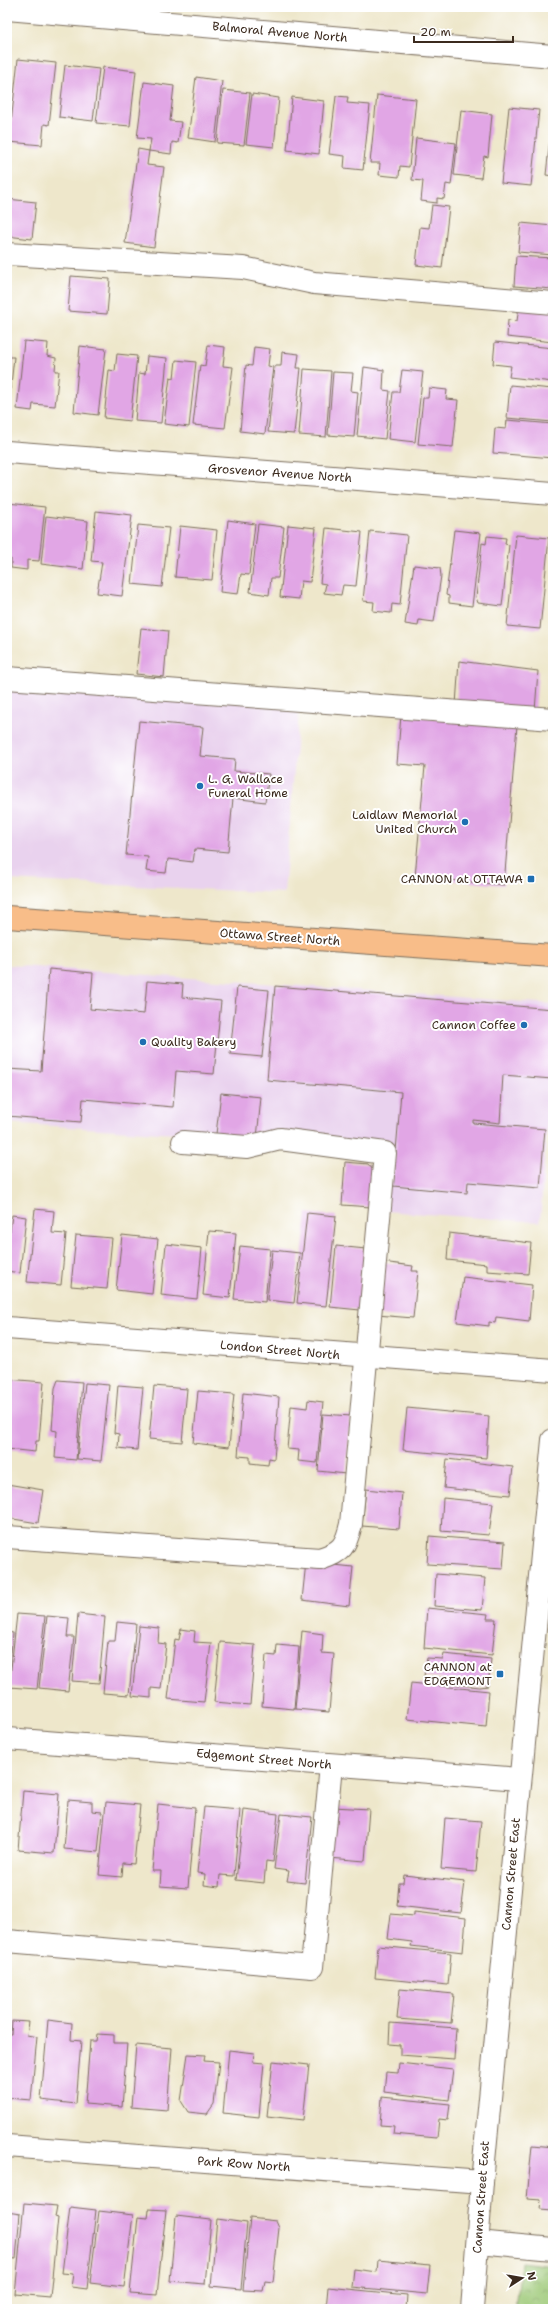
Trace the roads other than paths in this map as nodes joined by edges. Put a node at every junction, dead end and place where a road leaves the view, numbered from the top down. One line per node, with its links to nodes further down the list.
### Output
1 (7, 9): 2 (street, Balmoral Avenue North)
2 (553, 56)
3 (7, 254): 4 (street)
4 (553, 303)
5 (7, 452): 6 (street, Grosvenor Avenue North)
6 (553, 494)
7 (7, 678): 8 (street)
8 (553, 719)
9 (7, 917): 10 (main road, Ottawa Street North)
10 (553, 956)
11 (182, 1142): 13 (street)
12 (7, 1328): 13 (street, London Street North)
13 (368, 1357): 14 (street, London Street North); 16 (street)
14 (553, 1370)
15 (553, 1440): 17 (street, Cannon Street East)
16 (7, 1537)
17 (546, 1583): 20 (street, Cannon Street East)
18 (7, 1739): 19 (street, Edgemont Street North)
19 (331, 1765): 20 (street, Edgemont Street North); 21 (street)
20 (520, 1779): 23 (street, Cannon Street East)
21 (7, 1941)
22 (7, 2146): 23 (street, Park Row North)
23 (482, 2182): 24 (street, Cannon Street East)
24 (478, 2242): 25 (street); 26 (street, Cannon Street East)
25 (553, 2249)
26 (472, 2309)

